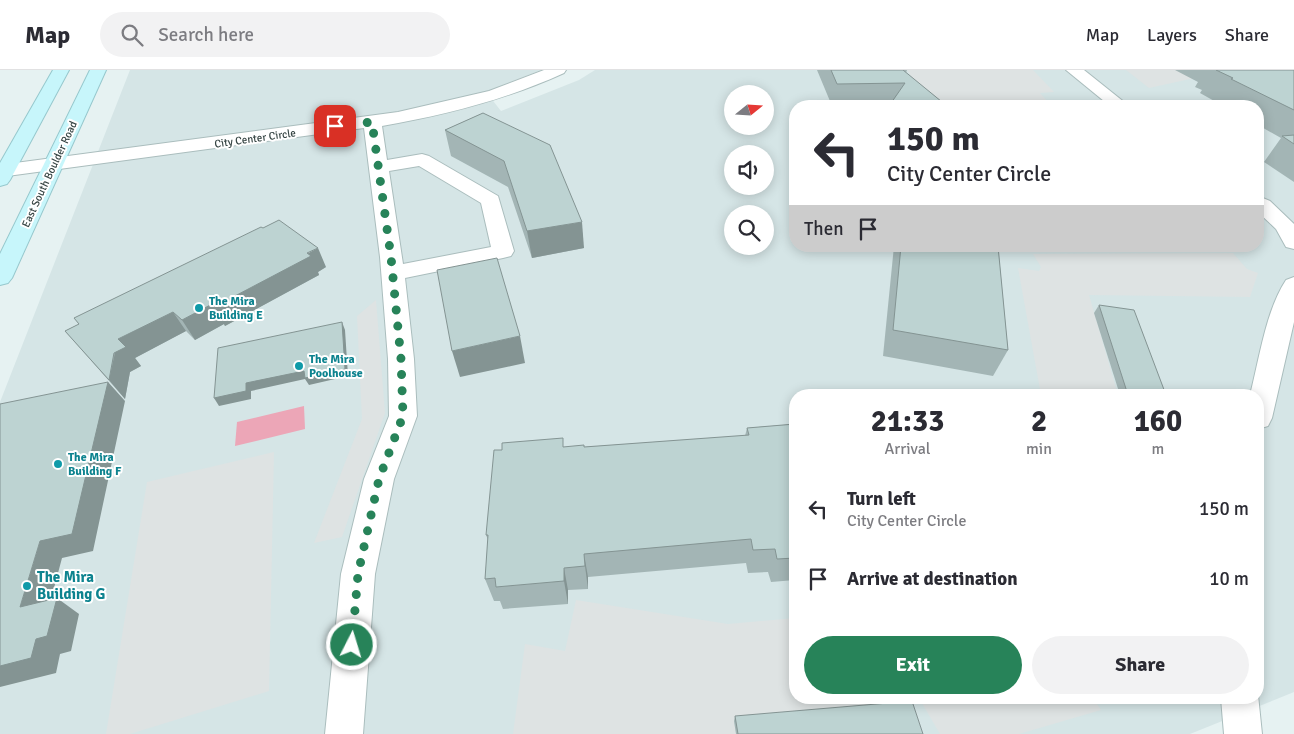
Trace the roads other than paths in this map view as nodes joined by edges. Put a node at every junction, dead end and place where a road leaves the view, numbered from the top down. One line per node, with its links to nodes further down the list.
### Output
1 (61, 70): 9 (main road)
2 (98, 70): 7 (main road, East South Boulder Road)
3 (558, 70): 6 (street, City Center Circle)
4 (1074, 70): 5 (street)
5 (1112, 100)
6 (372, 122): 7 (street, City Center Circle); 8 (street)
7 (54, 165): 9 (street, City Center Circle); 13 (main road, East South Boulder Road)
8 (379, 167): 12 (street); 12 (street)
9 (2, 174)
10 (1264, 208): 11 (street)
11 (1294, 242)
12 (392, 274): 17 (street)
13 (0, 278)
14 (1294, 285): 15 (street)
15 (1264, 394)
16 (1240, 704): 18 (street)
17 (344, 734)
18 (1243, 734)

